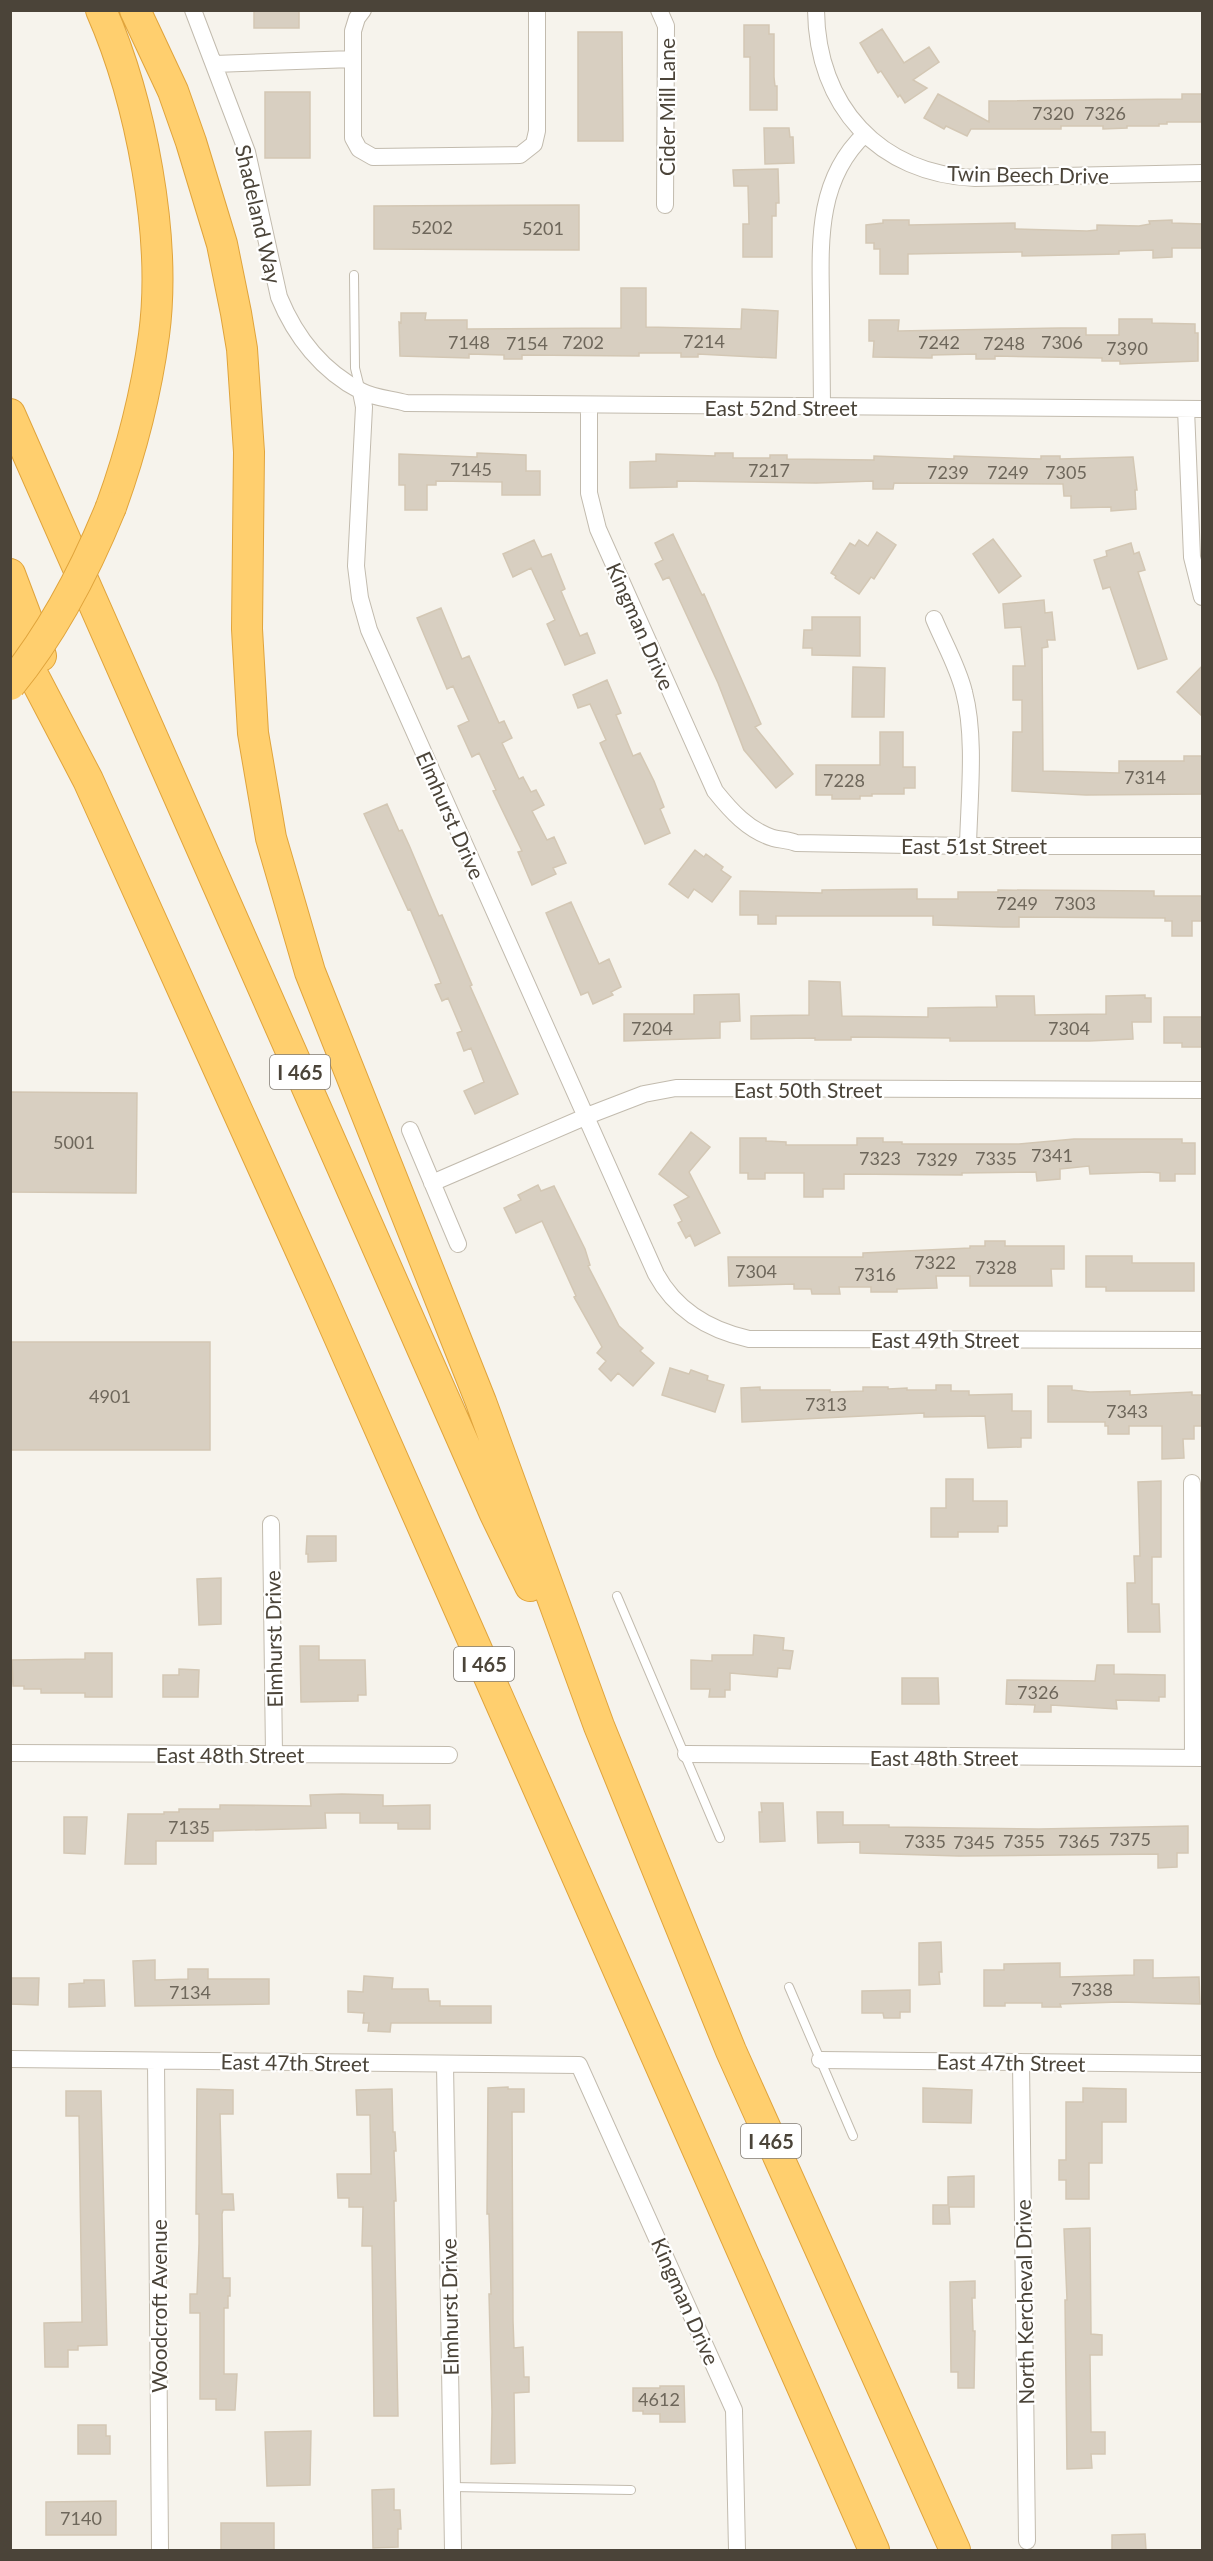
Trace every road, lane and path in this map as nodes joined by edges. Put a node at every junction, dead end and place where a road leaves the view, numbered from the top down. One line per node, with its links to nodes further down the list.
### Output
1 (101, 10): 23 (highway, bridge)
2 (135, 10): 38 (highway)
3 (193, 10): 9 (street, Shadeland Way)
4 (363, 10): 8 (street)
5 (537, 10): 8 (street)
6 (659, 10): 12 (street, Cider Mill Lane)
7 (816, 10): 10 (street)
8 (353, 59): 9 (street)
9 (214, 64): 14 (street, Shadeland Way)
10 (865, 134): 11 (street, Twin Beech Drive); 16 (street)
11 (1203, 173)
12 (665, 205)
13 (354, 275): 14 (lane, Elmhurst Drive)
14 (361, 392): 15 (street, East 52nd Street); 29 (street, Elmhurst Drive)
15 (589, 406): 16 (street, East 52nd Street); 25 (street, Kingman Drive)
16 (822, 407): 17 (street, East 52nd Street)
17 (1194, 410): 20 (street)
18 (10, 414): 38 (highway, I 465)
19 (10, 574): 24 (highway, I 465)
20 (1203, 597)
21 (934, 619): 26 (street)
22 (10, 631): 24 (highway)
23 (10, 684)
24 (88, 780): 60 (highway, I 465)
25 (749, 826): 26 (street, East 51st Street)
26 (968, 846): 27 (street, East 51st Street)
27 (1203, 846)
28 (1203, 1090): 29 (street, East 50th Street)
29 (586, 1116): 31 (street, East 50th Street); 33 (street, Elmhurst Drive)
30 (410, 1130): 31 (street)
31 (432, 1183): 32 (street)
32 (458, 1244)
33 (693, 1316): 34 (street, East 49th Street)
34 (1203, 1340)
35 (1192, 1483): 43 (street)
36 (271, 1524): 40 (street, Elmhurst Drive)
37 (617, 1596): 41 (lane)
38 (599, 1726): 61 (highway, I 465)
39 (10, 1753): 40 (street, East 48th Street)
40 (274, 1754): 42 (street, East 48th Street)
41 (686, 1754): 43 (street, East 48th Street); 44 (lane)
42 (449, 1755)
43 (1198, 1758)
44 (720, 1838)
45 (789, 1987): 47 (lane)
46 (10, 2059): 48 (street, East 47th Street)
47 (820, 2060): 49 (street, East 47th Street); 53 (lane)
48 (156, 2061): 50 (street, East 47th Street); 57 (street, Woodcroft Avenue)
49 (1021, 2062): 51 (street, East 47th Street); 56 (street, North Kercheval Drive)
50 (446, 2064): 52 (street, East 47th Street); 54 (street, Elmhurst Drive)
51 (1203, 2064)
52 (579, 2065): 59 (street, Kingman Drive)
53 (853, 2136)
54 (452, 2487): 55 (lane); 58 (street, Elmhurst Drive)
55 (631, 2490)
56 (1026, 2541)
57 (160, 2550)
58 (453, 2550)
59 (737, 2550)
60 (874, 2550)
61 (955, 2550)

